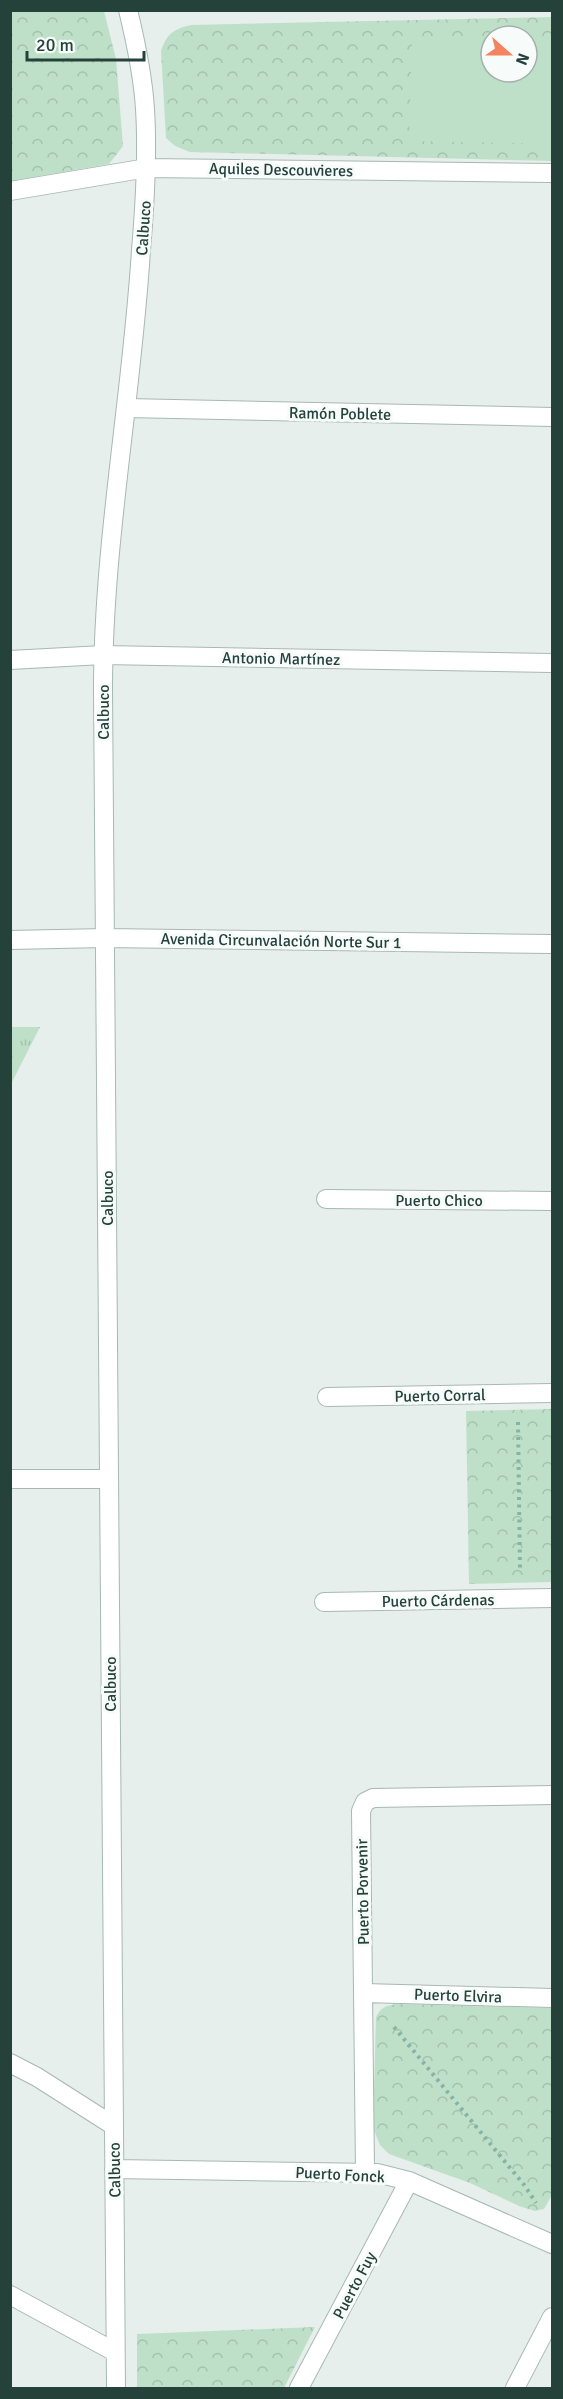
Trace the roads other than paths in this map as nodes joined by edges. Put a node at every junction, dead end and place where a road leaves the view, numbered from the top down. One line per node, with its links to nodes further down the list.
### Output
1 (128, 10): 2 (street, Calbuco)
2 (147, 168): 3 (street, Aquiles Descouvieres); 4 (street, Aquiles Descouvieres); 5 (street, Calbuco)
3 (552, 173)
4 (10, 191)
5 (127, 408): 6 (street, Ramón Poblete); 7 (street, Calbuco)
6 (552, 417)
7 (103, 655): 8 (street, Antonio Martínez); 9 (street, Antonio Martínez); 10 (street, Calbuco)
8 (10, 660)
9 (552, 663)
10 (105, 938): 11 (street, Avenida Circunvalación Norte Sur 1); 12 (street, Avenida Circunvalación Norte Sur 1); 18 (street, Calbuco)
11 (10, 940)
12 (552, 944)
13 (326, 1199): 14 (street, Puerto Chico)
14 (552, 1201)
15 (552, 1393): 16 (street, Puerto Corral)
16 (327, 1397)
17 (10, 1479): 18 (street)
18 (109, 1479): 25 (street, Calbuco)
19 (552, 1598): 20 (street, Puerto Cárdenas)
20 (324, 1602)
21 (552, 1795): 22 (street, Puerto Porvenir)
22 (364, 1993): 23 (street, Puerto Elvira); 27 (street, Puerto Porvenir)
23 (552, 1998)
24 (10, 2063): 25 (street)
25 (114, 2126): 26 (street, Calbuco)
26 (114, 2169): 27 (street, Puerto Fonck); 32 (street, Calbuco)
27 (365, 2172): 28 (street, Puerto Fonck)
28 (409, 2181): 29 (street, Puerto Fonck); 34 (street, Puerto Fuy)
29 (551, 2239)
30 (10, 2295): 32 (street)
31 (552, 2317): 35 (street)
32 (116, 2352): 33 (street, Calbuco)
33 (116, 2388)
34 (299, 2388)
35 (515, 2388)

